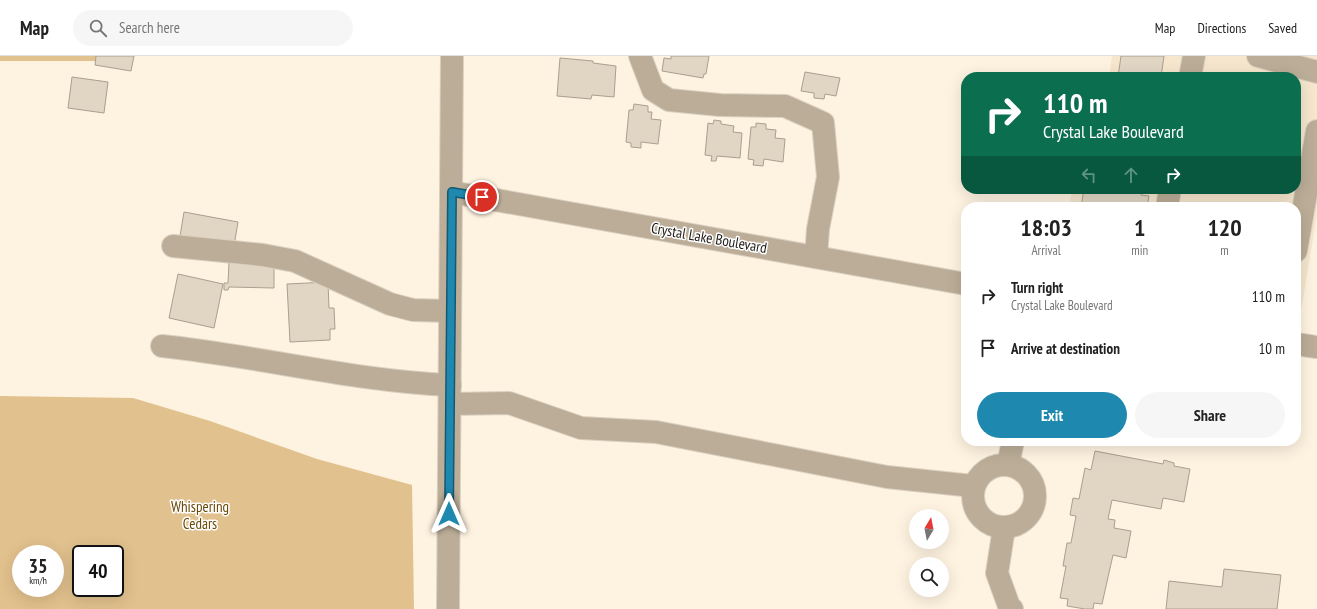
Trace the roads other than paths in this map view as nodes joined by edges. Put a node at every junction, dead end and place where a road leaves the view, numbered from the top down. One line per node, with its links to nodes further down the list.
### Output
1 (452, 56): 8 (street)
2 (640, 56): 11 (street)
3 (1194, 56): 5 (street)
4 (1258, 56): 6 (street)
5 (1191, 72)
6 (1317, 72)
7 (1317, 132): 9 (street)
8 (452, 192): 11 (street, Crystal Lake Boulevard); 13 (street)
9 (1301, 223)
10 (173, 246): 13 (street)
11 (816, 257): 12 (street, Crystal Lake Boulevard)
12 (961, 283)
13 (450, 311): 17 (street)
14 (1301, 345): 16 (street)
15 (162, 346): 17 (street)
16 (1317, 347)
17 (450, 394): 20 (street); 22 (street)
18 (1012, 446): 19 (street)
19 (1008, 465): 20 (street); 21 (street)
20 (973, 486): 21 (street)
21 (1004, 528): 23 (street)
22 (448, 609)
23 (1012, 609)

